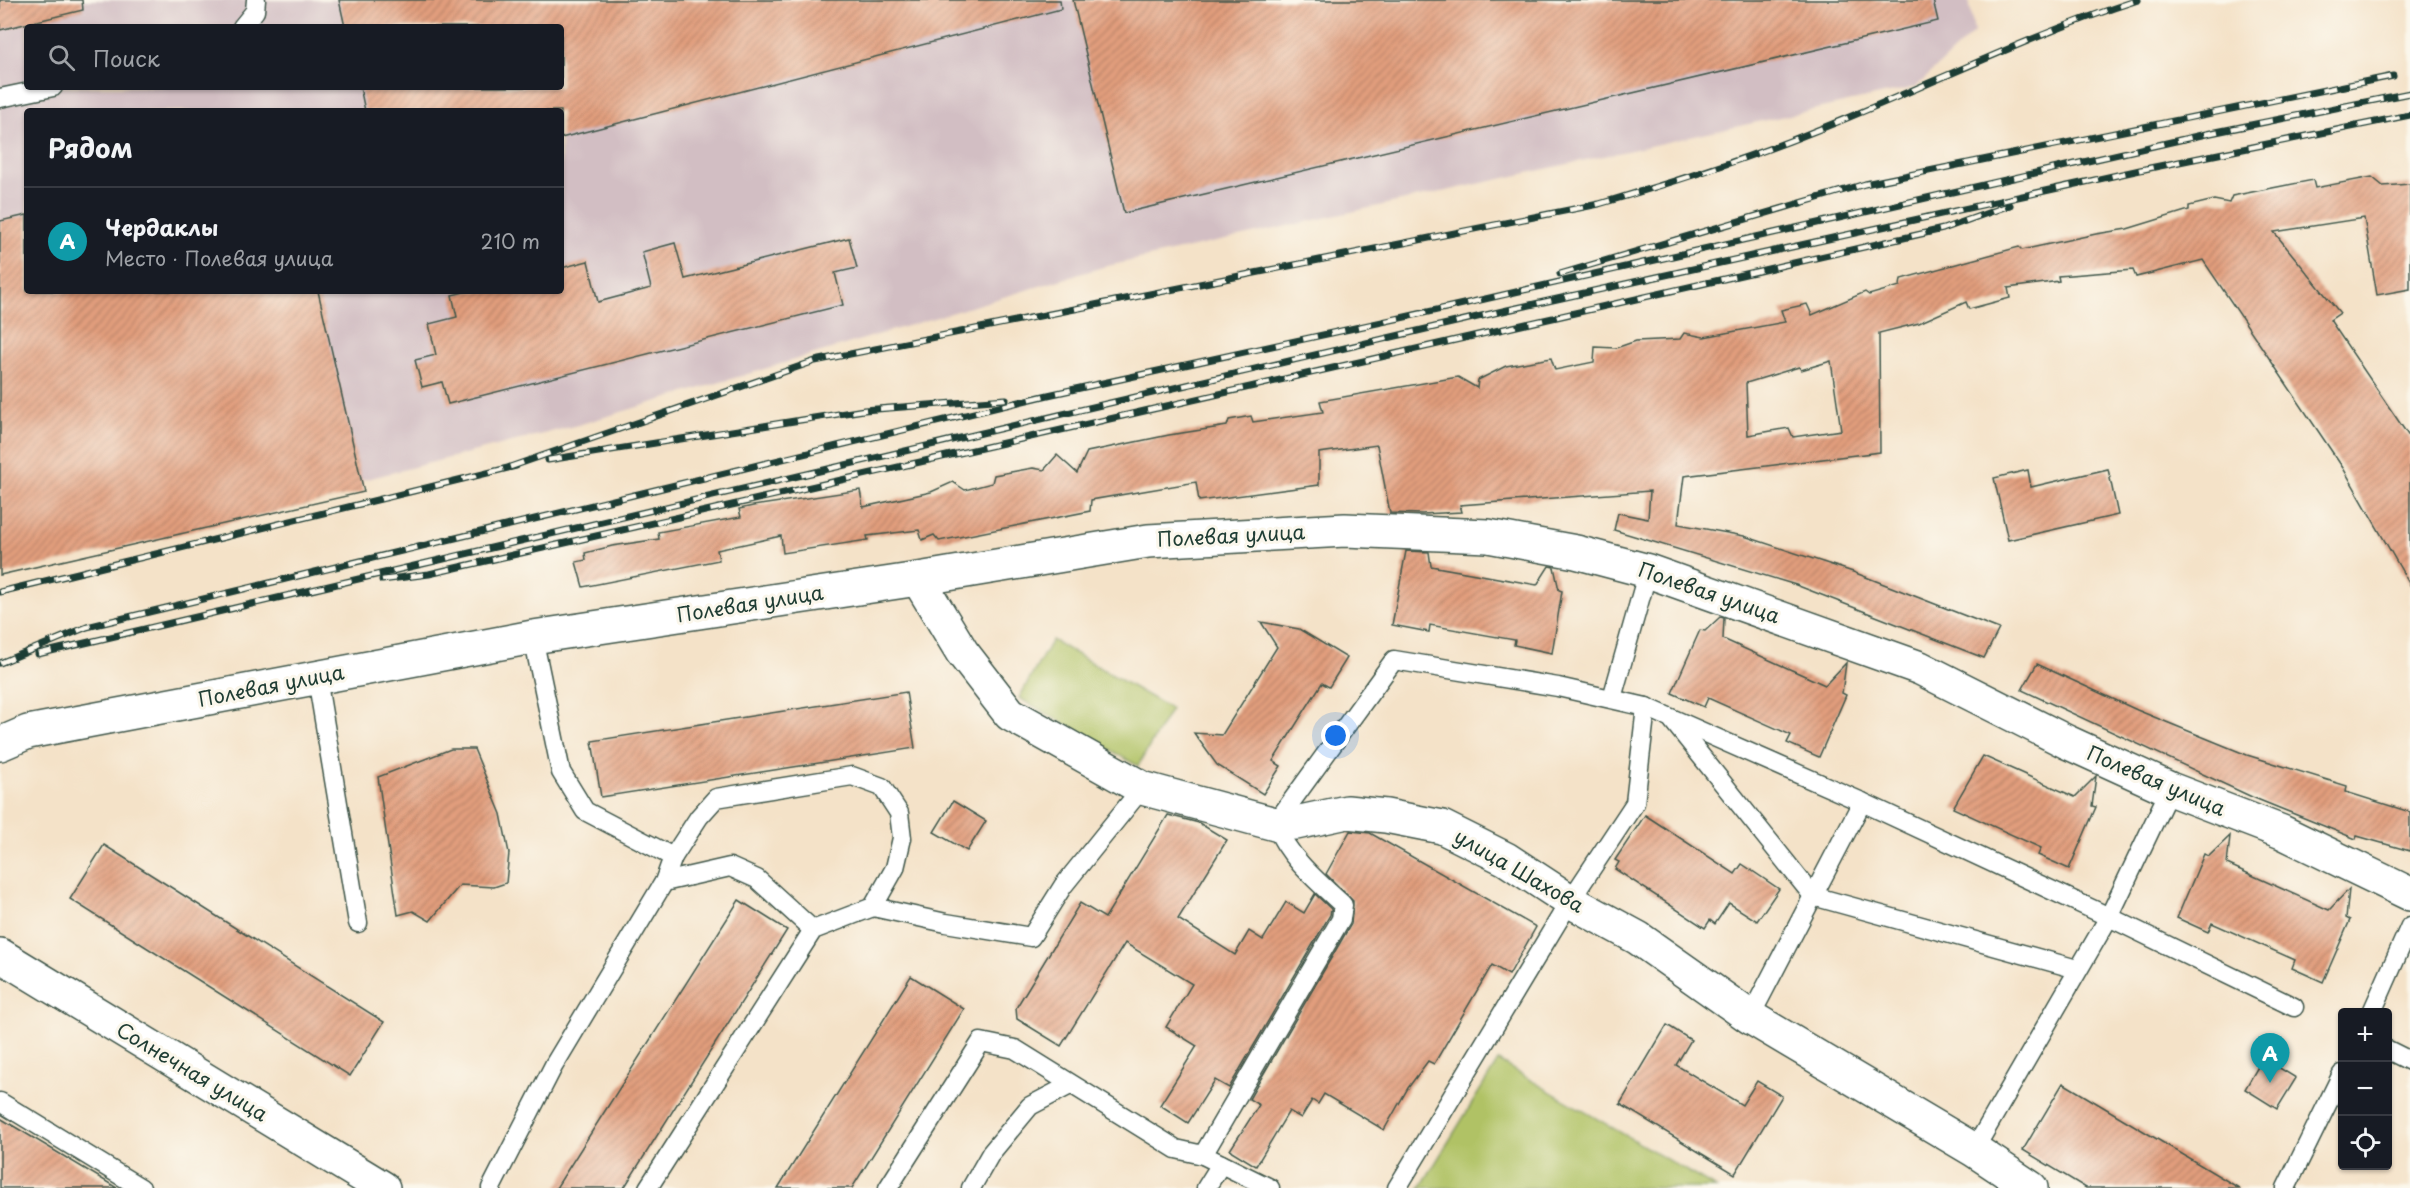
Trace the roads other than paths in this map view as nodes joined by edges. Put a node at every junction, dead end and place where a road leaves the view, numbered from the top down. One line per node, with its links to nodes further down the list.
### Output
1 (256, 0): 2 (lane)
2 (244, 24)
3 (39, 90): 4 (lane)
4 (0, 98)
5 (1648, 571): 6 (street, Полевая улица); 9 (lane); 14 (street, Полевая улица)
6 (918, 579): 7 (street, Полевая улица); 13 (street, улица Шахова)
7 (533, 637): 8 (street, Полевая улица); 17 (lane)
8 (317, 678): 12 (street, Полевая улица); 24 (lane)
9 (1612, 698): 10 (lane); 16 (lane)
10 (1646, 707): 11 (lane); 21 (lane)
11 (1672, 719): 15 (lane); 20 (lane)
12 (0, 744)
13 (1142, 788): 16 (street, улица Шахова); 22 (lane)
14 (2170, 789): 19 (street, Полевая улица); 23 (lane)
15 (1862, 802): 20 (lane); 23 (lane)
16 (1275, 824): 21 (street, улица Шахова); 38 (lane)
17 (673, 857): 18 (lane); 22 (lane)
18 (664, 882): 26 (lane); 42 (lane)
19 (2410, 894)
20 (1813, 896): 28 (lane); 31 (lane)
21 (1570, 901): 31 (street, улица Шахова); 48 (lane)
22 (873, 907): 26 (lane)
23 (2109, 917): 28 (lane); 29 (lane)
24 (358, 923)
25 (2410, 926): 30 (lane)
26 (813, 930): 43 (lane)
27 (0, 955): 41 (street, Солнечная улица)
28 (2077, 969): 37 (lane)
29 (2294, 1007)
30 (2374, 1008)
31 (1750, 1017): 37 (street, улица Шахова)
32 (2392, 1052): 33 (lane)
33 (2410, 1061)
34 (2338, 1084): 50 (lane)
35 (1070, 1085): 38 (lane); 44 (lane); 45 (lane)
36 (0, 1102): 40 (lane)
37 (1974, 1150): 49 (street, улица Шахова)
38 (1203, 1155): 39 (lane)
39 (1221, 1164): 46 (lane); 47 (lane)
40 (141, 1188)
41 (383, 1188)
42 (491, 1188)
43 (648, 1188)
44 (888, 1188)
45 (971, 1188)
46 (1206, 1188)
47 (1270, 1188)
48 (1397, 1188)
49 (2031, 1188)
50 (2286, 1188)

